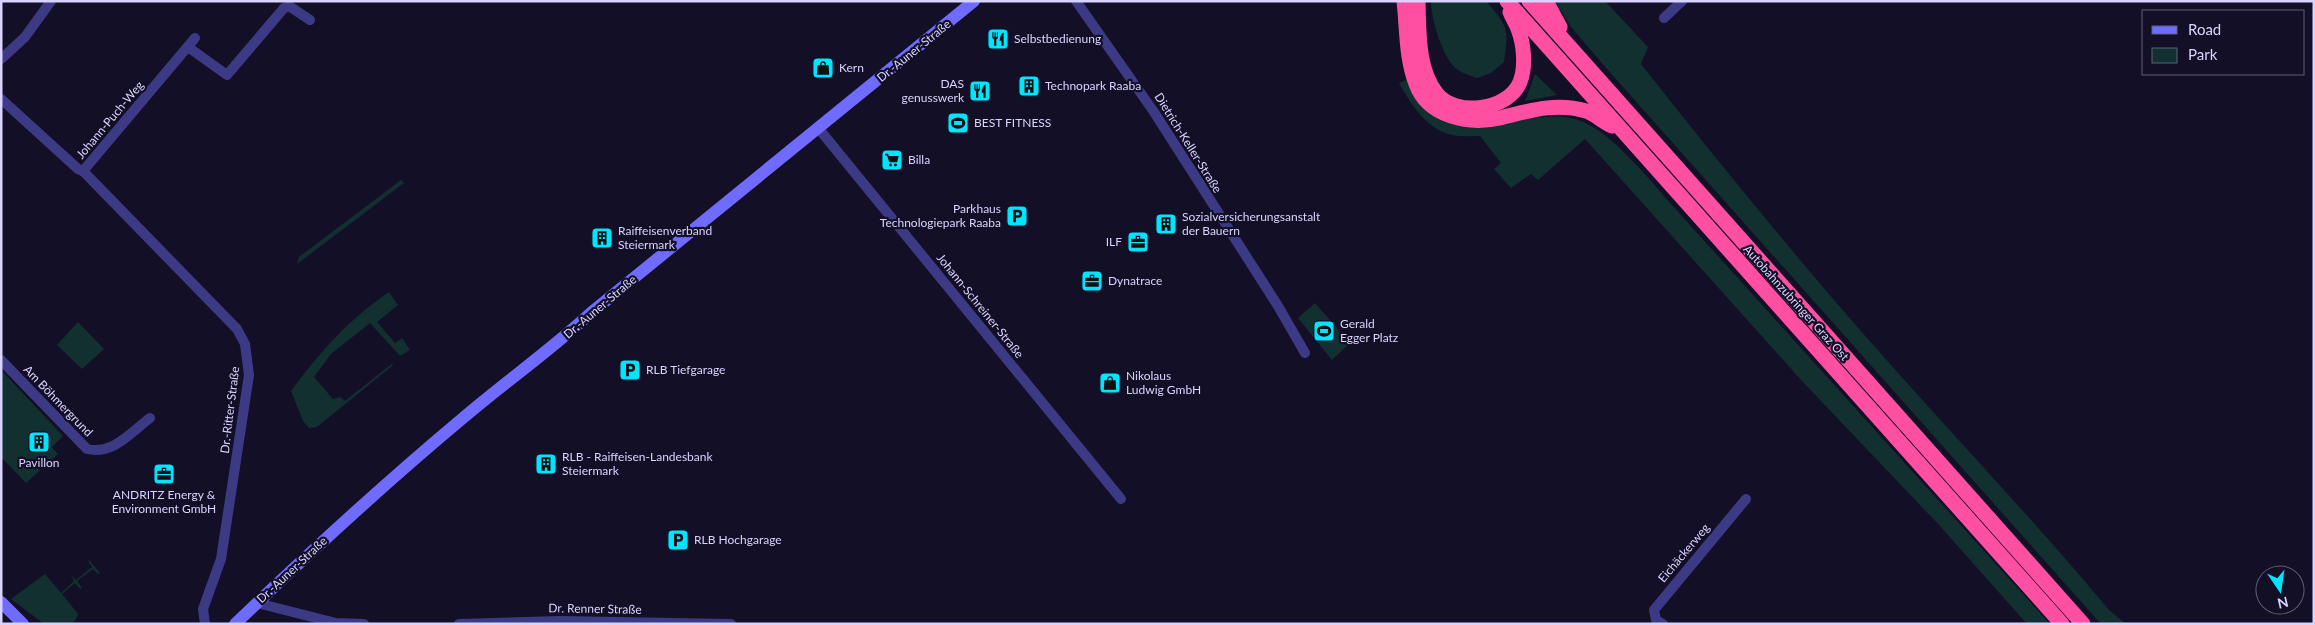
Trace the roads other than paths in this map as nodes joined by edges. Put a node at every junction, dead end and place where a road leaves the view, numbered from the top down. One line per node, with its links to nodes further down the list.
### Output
1 (52, 1): 15 (street)
2 (974, 1): 17 (main road, Dr.-Auner-Straße)
3 (1076, 1): 20 (street, Dietrich-Keller-Straße)
4 (1404, 1): 18 (highway)
5 (1418, 1): 6 (highway)
6 (1506, 1): 18 (highway, Autobahnzubringer Graz Ost)
7 (1529, 1): 14 (highway, Autobahnzubringer Graz Ost)
8 (1546, 1): 14 (highway)
9 (1682, 1): 10 (street)
10 (1664, 18)
11 (310, 20): 13 (street)
12 (195, 38): 13 (street, Johann-Puch-Weg)
13 (188, 47): 19 (street, Johann-Puch-Weg)
14 (1574, 52): 36 (highway, Autobahnzubringer Graz Ost)
15 (1, 59)
16 (1, 99): 19 (street, Johann-Puch-Weg)
17 (820, 129): 23 (street, Johann-Schreiner-Straße); 26 (main road, Dr.-Auner-Straße)
18 (1623, 132): 35 (highway, Autobahnzubringer Graz Ost)
19 (83, 171): 29 (street, Dr.-Ritter-Straße)
20 (1305, 353)
21 (1, 360): 22 (street, Am Böhmergrund)
22 (150, 418)
23 (1121, 499)
24 (1746, 499): 34 (street, Eichäckerweg)
25 (1, 602): 28 (main road)
26 (257, 603): 30 (main road, Dr.-Auner-Straße); 31 (street)
27 (524, 622): 32 (street, Dr. Renner Straße); 33 (street, Dr. Renner Straße)
28 (23, 624)
29 (205, 624)
30 (235, 624)
31 (364, 624)
32 (458, 624)
33 (731, 624)
34 (1663, 624)
35 (2062, 624)
36 (2083, 624)

